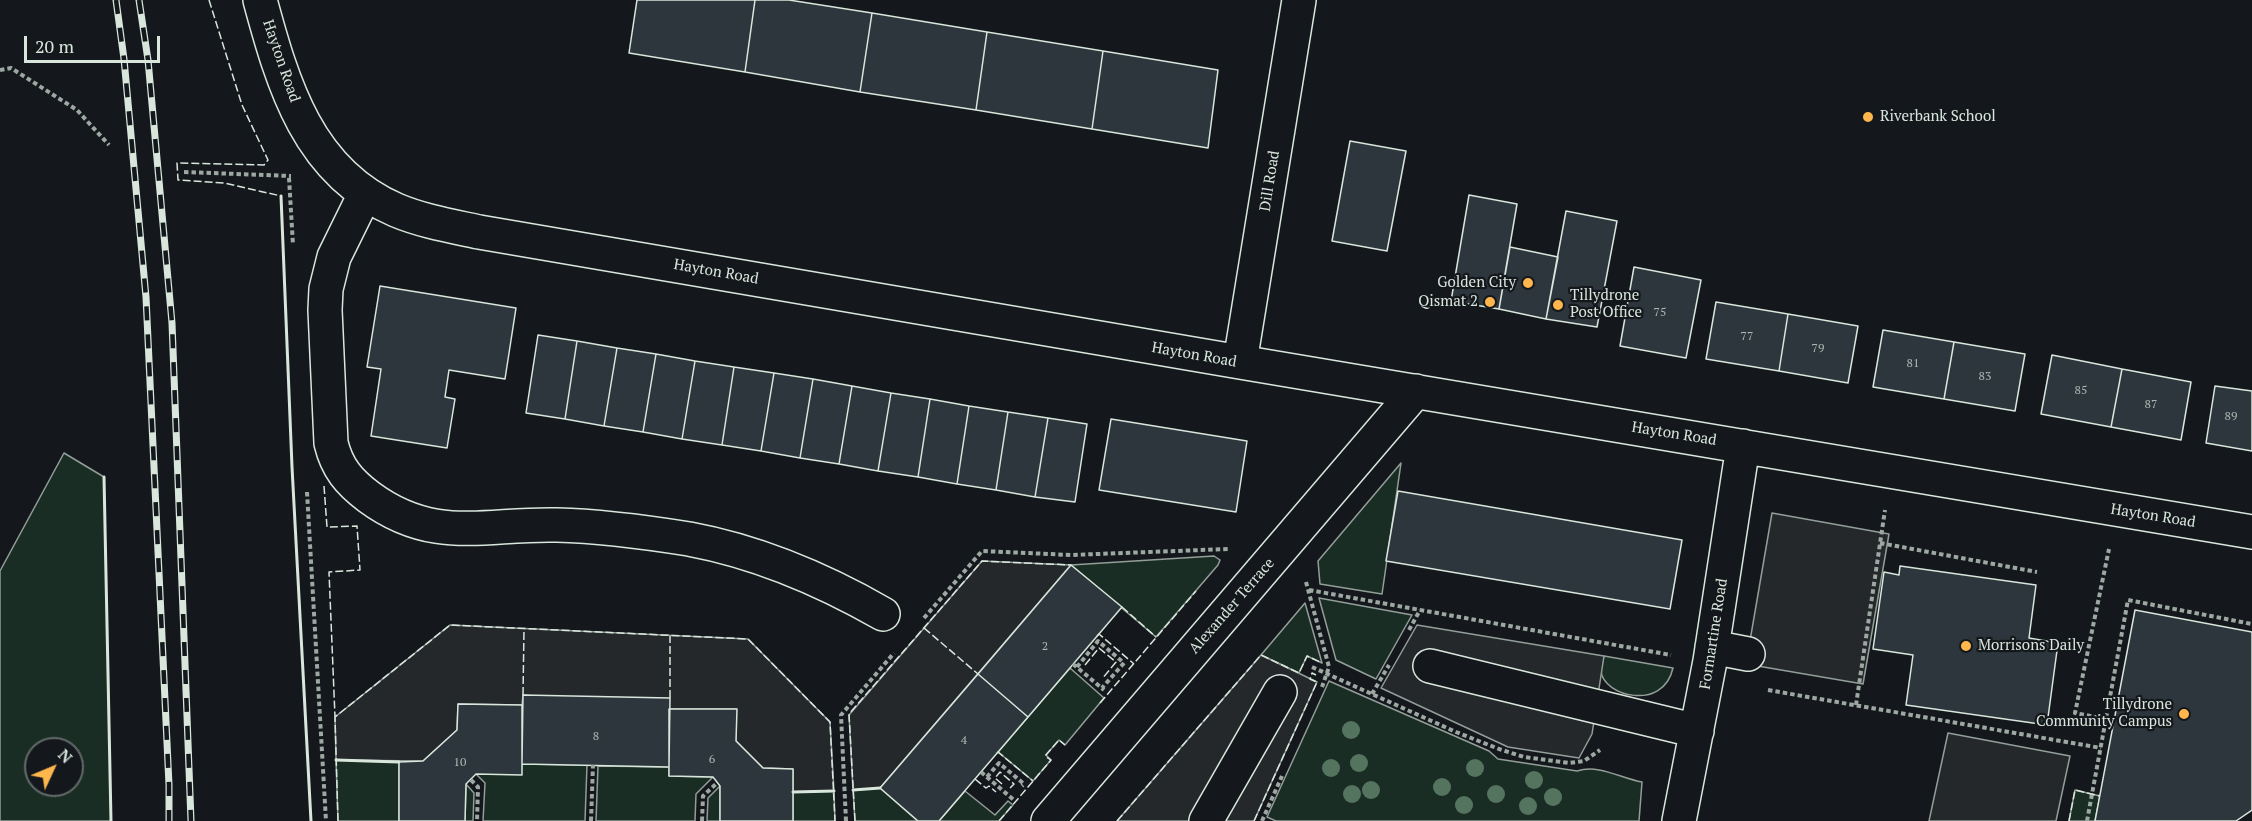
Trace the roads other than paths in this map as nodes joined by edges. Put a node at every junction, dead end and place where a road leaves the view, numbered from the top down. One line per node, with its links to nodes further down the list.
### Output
1 (260, 0): 3 (street, Hayton Road)
2 (1299, 0): 4 (street, Dill Road)
3 (353, 184): 4 (street, Hayton Road); 8 (street)
4 (1240, 362): 5 (street, Hayton Road)
5 (1416, 391): 6 (street, Hayton Road); 14 (street, Alexander Terrace)
6 (1743, 446): 7 (street, Hayton Road); 10 (street, Formartine Road)
7 (2252, 532)
8 (883, 614)
9 (1748, 654): 10 (street)
10 (1709, 662): 13 (street, Formartine Road)
11 (1431, 666): 13 (street)
12 (1280, 692): 15 (street)
13 (1697, 731): 16 (street, Formartine Road)
14 (1048, 821)
15 (1206, 821)
16 (1679, 821)

